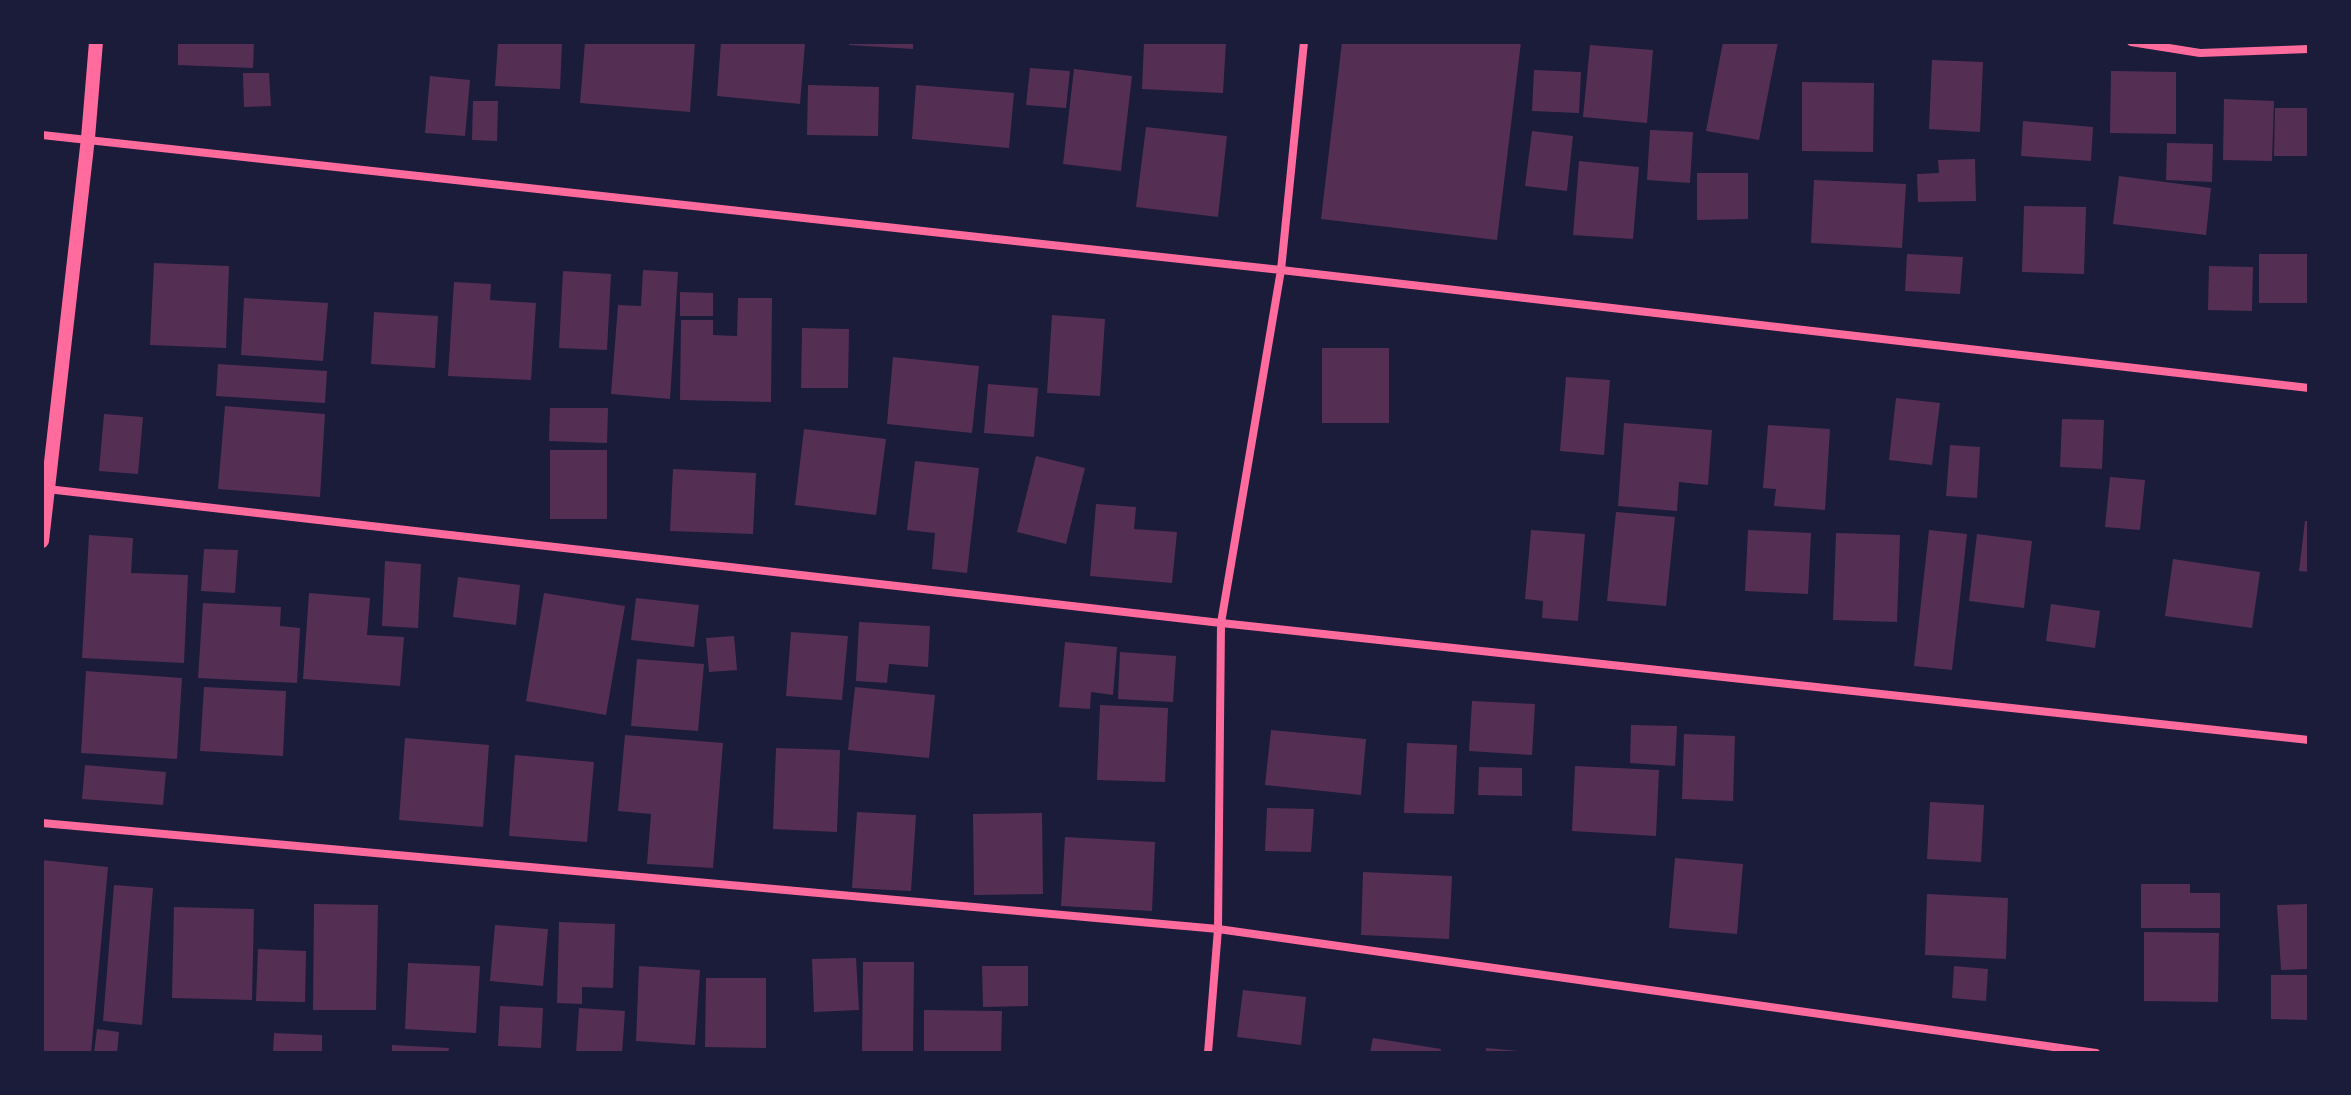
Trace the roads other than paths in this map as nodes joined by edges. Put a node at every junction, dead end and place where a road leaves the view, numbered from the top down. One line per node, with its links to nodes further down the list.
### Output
1 (96, 42): 6 (street)
2 (1304, 42): 7 (street)
3 (2131, 42): 4 (street)
4 (2309, 49)
5 (42, 135): 6 (street)
6 (88, 138): 7 (street); 9 (street)
7 (1281, 270): 8 (street); 11 (street)
8 (2309, 388)
9 (44, 489): 10 (street); 11 (street)
10 (42, 541)
11 (1221, 623): 12 (street); 14 (street)
12 (2309, 740)
13 (42, 823): 14 (street)
14 (1218, 929): 15 (street); 16 (street)
15 (1208, 1053)
16 (2096, 1053)

